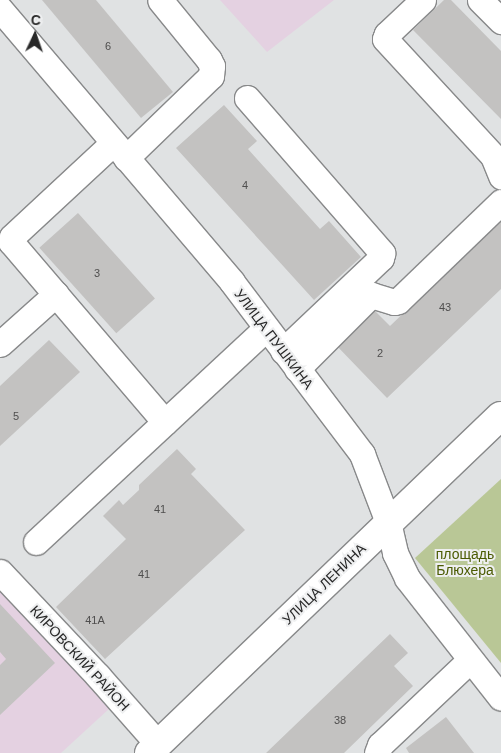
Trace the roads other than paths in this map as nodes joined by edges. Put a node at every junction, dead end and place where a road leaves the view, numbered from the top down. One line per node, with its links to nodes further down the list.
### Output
1 (160, 0): 7 (street)
2 (423, 0): 8 (street)
3 (480, 0): 5 (street)
4 (0, 9): 7 (street, УЛИЦА ПУШКИНА)
5 (501, 22)
6 (247, 98): 13 (street)
7 (119, 151): 10 (street); 11 (street, УЛИЦА ПУШКИНА)
8 (501, 176)
9 (501, 202): 13 (street)
10 (56, 294): 12 (street); 15 (street)
11 (266, 328): 13 (street, УЛИЦА ПУШКИНА); 15 (street)
12 (0, 344)
13 (290, 360): 16 (street, УЛИЦА ПУШКИНА)
14 (501, 416): 16 (main road, УЛИЦА ЛЕНИНА)
15 (165, 422): 17 (street)
16 (388, 522): 19 (street, УЛИЦА ПУШКИНА); 21 (main road, УЛИЦА ЛЕНИНА)
17 (36, 542)
18 (0, 572): 21 (street, КИРОВСКИЙ РАЙОН)
19 (470, 660): 20 (street, УЛИЦА ПУШКИНА); 22 (street)
20 (501, 698)
21 (154, 749)
22 (381, 750)

